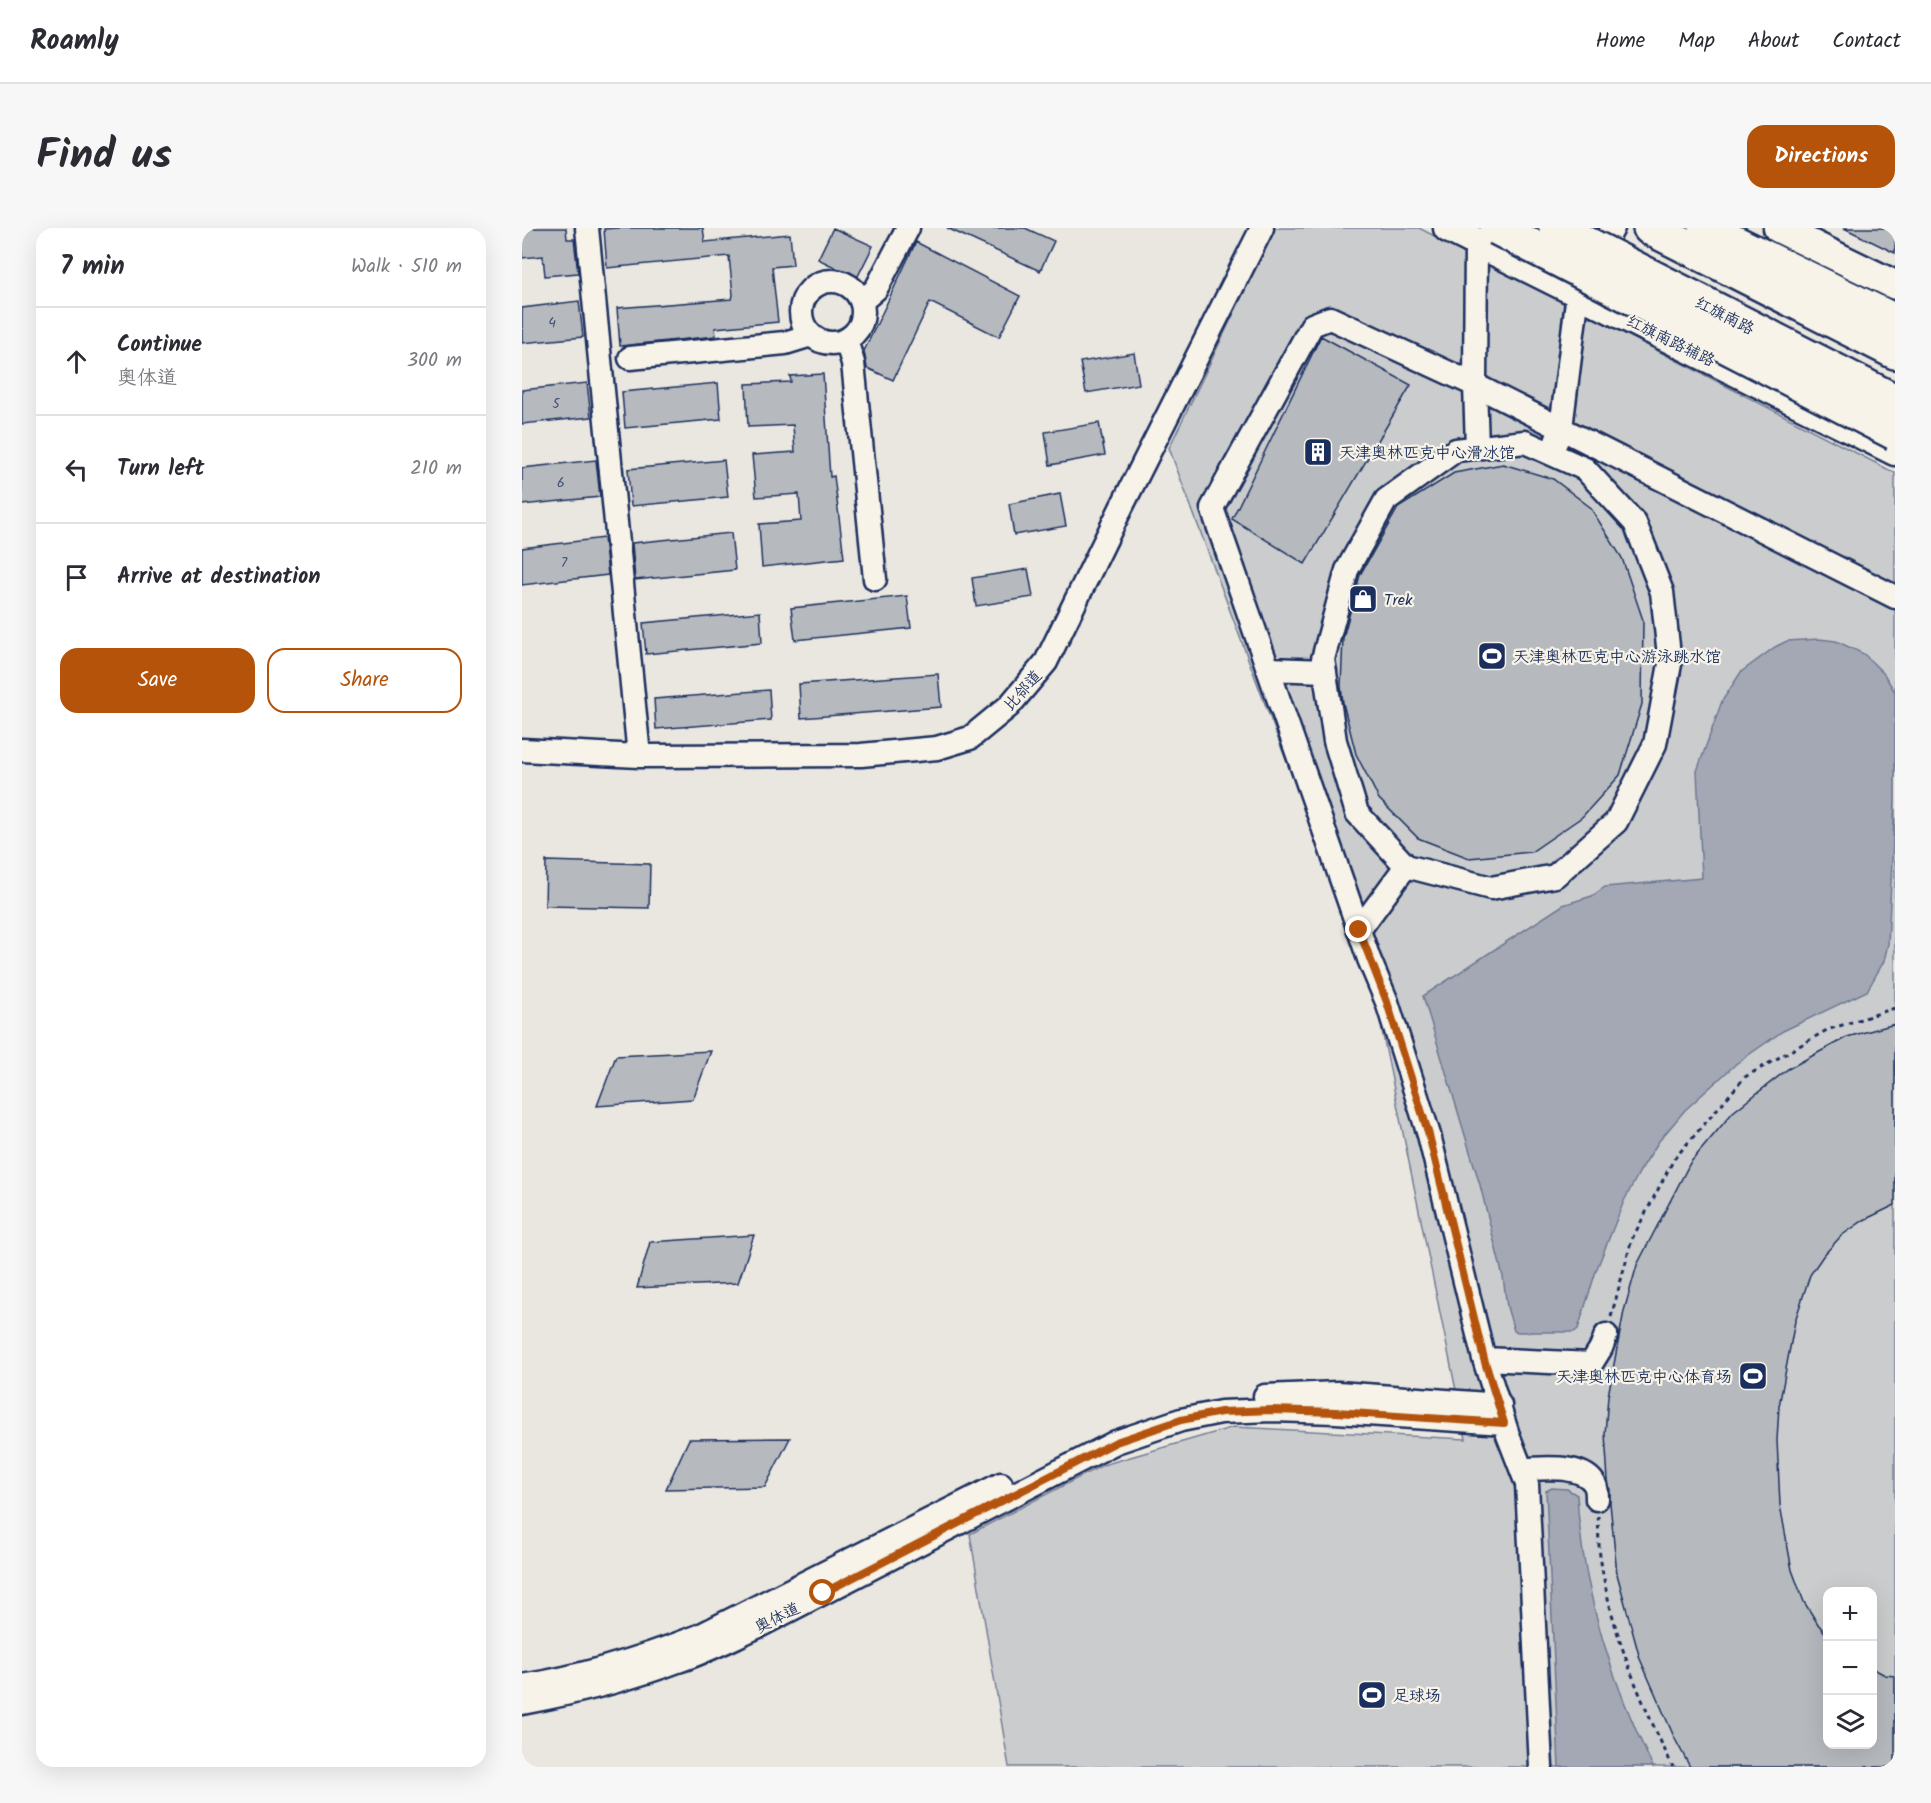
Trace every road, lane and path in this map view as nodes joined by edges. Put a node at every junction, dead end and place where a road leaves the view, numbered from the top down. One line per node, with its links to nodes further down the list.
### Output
1 (588, 228): 32 (street)
2 (908, 228): 13 (street)
3 (1262, 228): 32 (street, 比邻道)
4 (1448, 228): 10 (main road, 红旗南路辅路)
5 (1556, 228): 14 (highway, 红旗南路, bridge)
6 (1613, 228): 12 (street)
7 (1650, 228): 18 (highway)
8 (1706, 228): 15 (highway)
9 (1778, 228): 11 (main road)
10 (1498, 237): 12 (main road, 红旗南路辅路); 14 (highway, bridge); 20 (street); 24 (highway, bridge)
11 (1895, 285)
12 (1578, 293): 23 (street); 24 (main road, 红旗南路辅路)
13 (862, 301): 16 (street); 17 (street)
14 (1714, 310): 21 (highway, 红旗南路, bridge)
15 (1895, 321)
16 (811, 335): 17 (street); 19 (street)
17 (846, 340): 27 (street)
18 (1895, 352)
19 (630, 358)
20 (1475, 385): 23 (street); 25 (street); 29 (street)
21 (1895, 401)
22 (1895, 416): 24 (street)
23 (1561, 428): 26 (street); 28 (street)
24 (1890, 443)
25 (1477, 448): 26 (street); 30 (street)
26 (1553, 455): 33 (street)
27 (875, 579)
28 (1895, 597)
29 (1269, 669): 30 (street); 34 (street)
30 (1325, 671): 33 (street)
31 (522, 750): 32 (street, 比邻道)
32 (639, 756)
33 (1406, 866): 34 (street)
34 (1359, 930): 37 (street)
35 (1895, 1007): 36 (path)
36 (1606, 1335): 37 (street)
37 (1484, 1359): 38 (street)
38 (1502, 1414): 39 (street); 41 (street); 42 (street, 奥体道)
39 (1522, 1469): 40 (street); 43 (street)
40 (1597, 1499): 44 (path)
41 (522, 1686)
42 (522, 1703)
43 (1541, 1767)
44 (1673, 1767)

